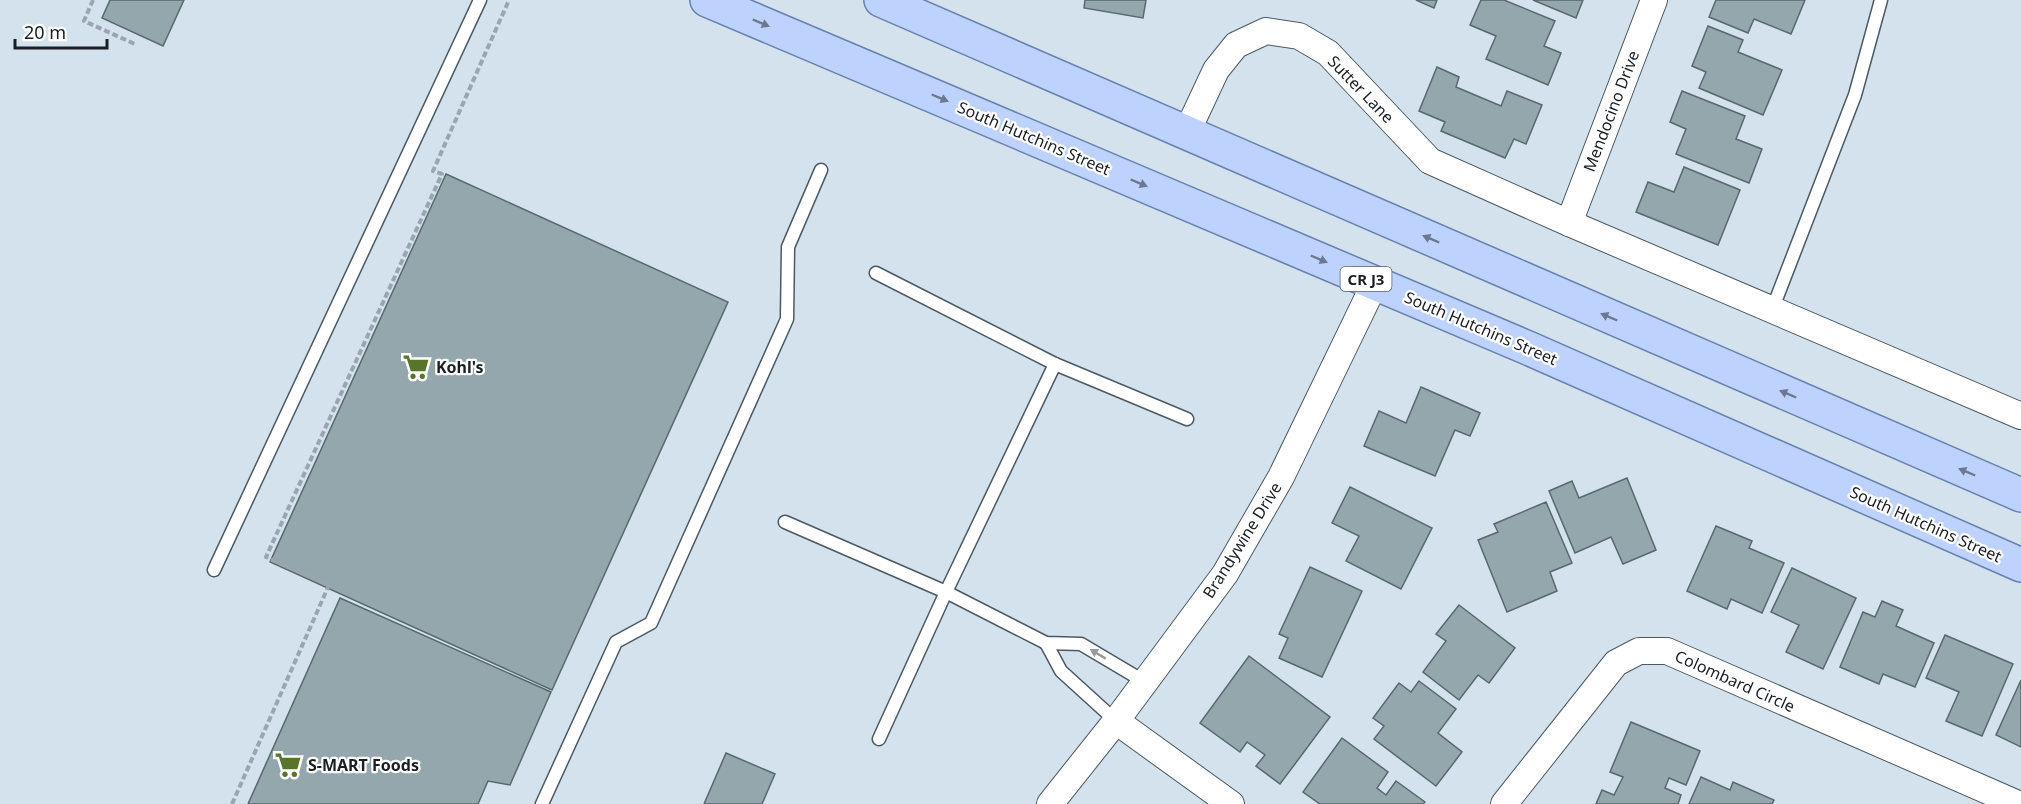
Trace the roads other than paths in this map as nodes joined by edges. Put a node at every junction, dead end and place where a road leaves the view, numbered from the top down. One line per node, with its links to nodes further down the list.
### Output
1 (480, 0): 18 (lane)
2 (707, 0): 10 (main road, South Hutchins Street / CR J3, one-way to 10)
3 (881, 0): 6 (main road)
4 (1654, 0): 8 (street, Mendocino Drive)
5 (1881, 0): 11 (lane)
6 (1186, 134): 8 (street, Sutter Lane); 15 (main road, one-way to 6)
7 (820, 170): 24 (lane)
8 (1569, 223): 11 (street, Sutter Lane)
9 (876, 273): 12 (lane)
10 (1375, 283): 17 (main road, South Hutchins Street / CR J3); 21 (street, Brandywine Drive)
11 (1772, 310): 13 (street, Sutter Lane)
12 (1055, 364): 14 (lane); 19 (lane)
13 (2021, 416)
14 (1187, 419)
15 (2021, 495)
16 (785, 522): 19 (lane)
17 (2021, 565)
18 (214, 570)
19 (946, 592): 20 (lane); 23 (lane)
20 (1046, 643): 21 (lane, one-way to 20); 22 (lane)
21 (1145, 682): 22 (street, Brandywine Drive)
22 (1116, 721): 25 (street, Brandywine Drive); 26 (street)
23 (879, 739)
24 (542, 804)
25 (1050, 804)
26 (1231, 804)
27 (1504, 804): 28 (street, Colombard Circle)
28 (2018, 804)

